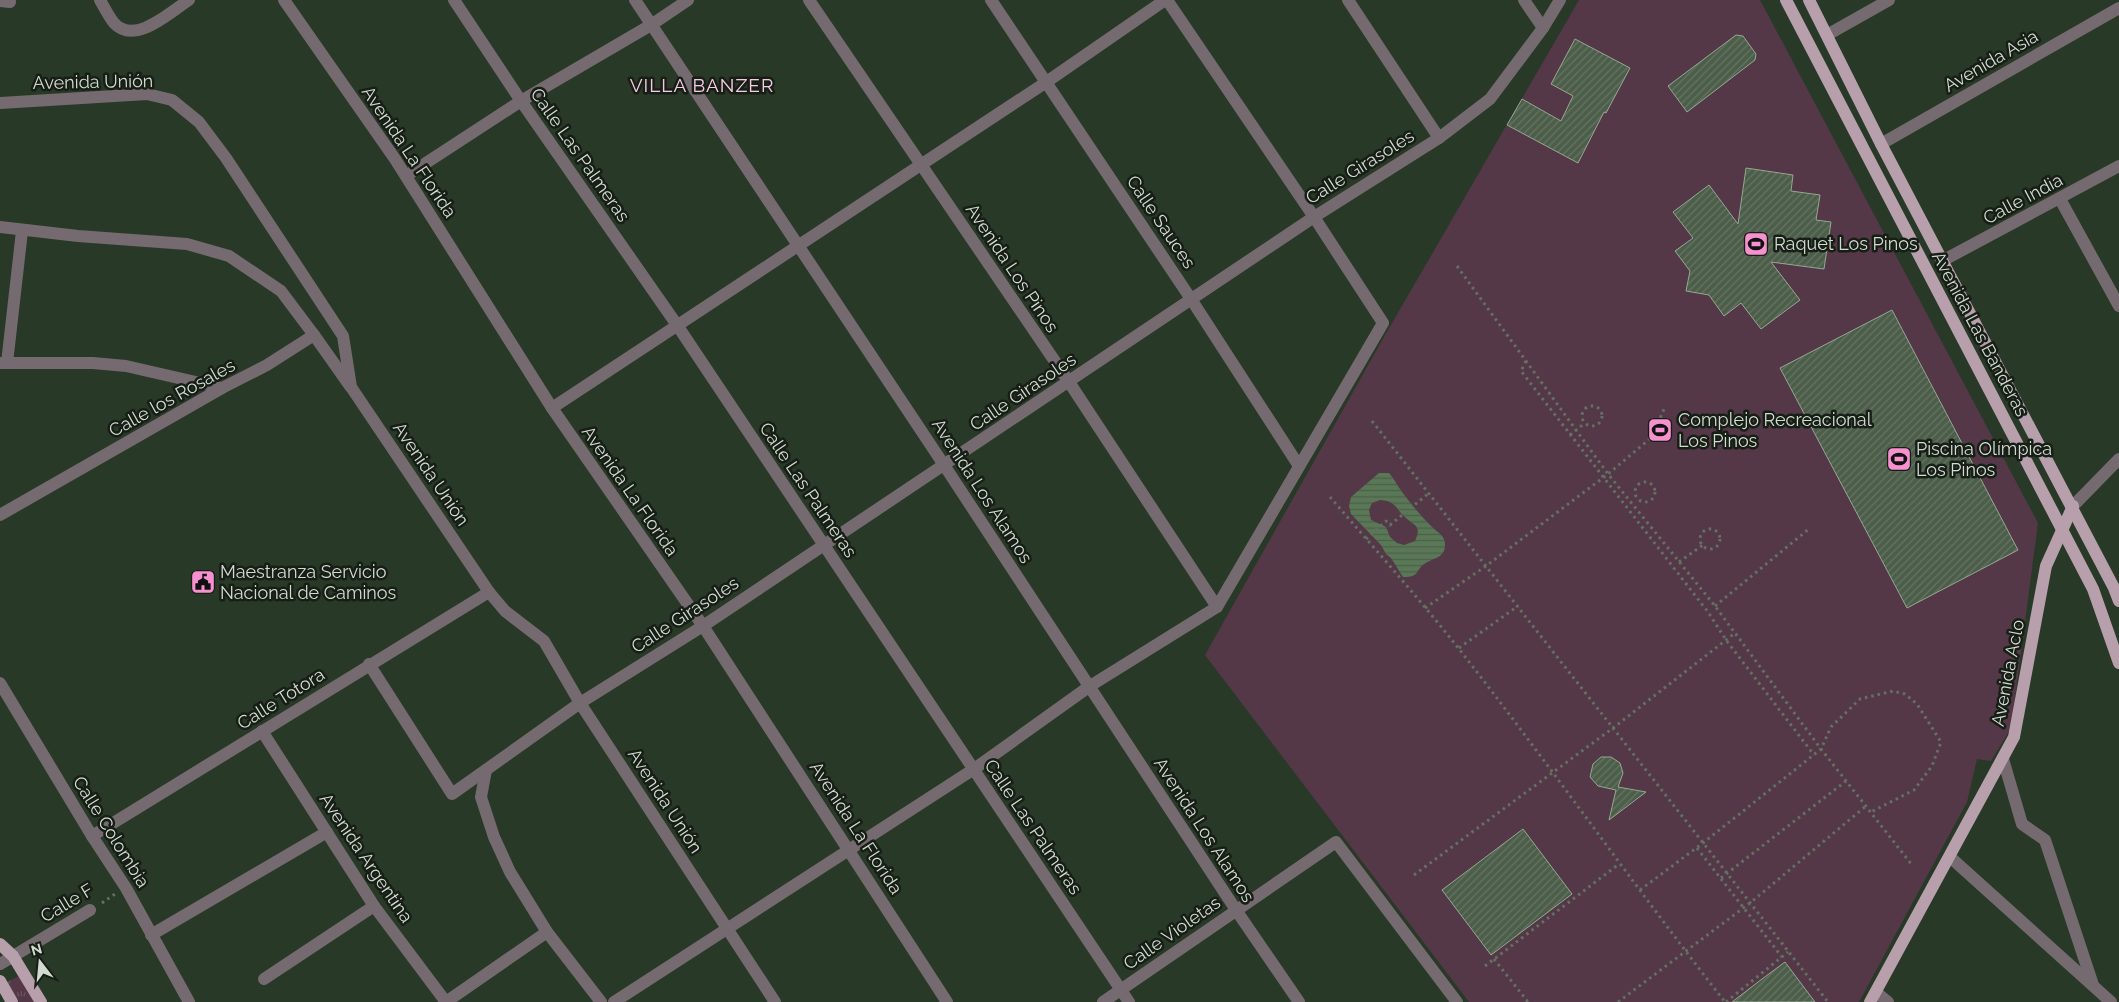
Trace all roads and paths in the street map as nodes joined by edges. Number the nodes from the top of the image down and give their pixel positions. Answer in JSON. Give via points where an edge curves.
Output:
{"nodes":[{"id":1,"x":100,"y":0,"type":"edge"},
{"id":2,"x":189,"y":0,"type":"edge"},
{"id":3,"x":284,"y":0,"type":"edge"},
{"id":4,"x":454,"y":0,"type":"edge"},
{"id":5,"x":635,"y":0,"type":"edge"},
{"id":6,"x":688,"y":0,"type":"edge"},
{"id":7,"x":809,"y":0,"type":"edge"},
{"id":8,"x":991,"y":0,"type":"edge"},
{"id":9,"x":1166,"y":0,"type":"edge"},
{"id":10,"x":1348,"y":0,"type":"edge"},
{"id":11,"x":1524,"y":0,"type":"edge"},
{"id":12,"x":1560,"y":0,"type":"edge"},
{"id":13,"x":1786,"y":0,"type":"edge"},
{"id":14,"x":1809,"y":0,"type":"edge"},
{"id":15,"x":1889,"y":0,"type":"edge"},
{"id":16,"x":2119,"y":8,"type":"edge"},
{"id":17,"x":652,"y":25,"type":"junction"},
{"id":18,"x":1543,"y":28,"type":"junction"},
{"id":19,"x":1827,"y":35,"type":"junction"},
{"id":20,"x":1045,"y":83,"type":"junction"},
{"id":21,"x":522,"y":101,"type":"junction"},
{"id":22,"x":0,"y":103,"type":"edge"},
{"id":23,"x":1439,"y":138,"type":"junction"},
{"id":24,"x":1881,"y":144,"type":"junction"},
{"id":25,"x":920,"y":165,"type":"junction"},
{"id":26,"x":2119,"y":166,"type":"edge"},
{"id":27,"x":406,"y":176,"type":"junction"},
{"id":28,"x":2060,"y":199,"type":"junction"},
{"id":29,"x":1314,"y":216,"type":"junction"},
{"id":30,"x":0,"y":227,"type":"edge"},
{"id":31,"x":22,"y":231,"type":"junction"},
{"id":32,"x":799,"y":245,"type":"junction"},
{"id":33,"x":1942,"y":261,"type":"junction"},
{"id":34,"x":1457,"y":266,"type":"dead end"},
{"id":35,"x":1191,"y":299,"type":"junction"},
{"id":36,"x":2119,"y":306,"type":"edge"},
{"id":37,"x":677,"y":325,"type":"junction"},
{"id":38,"x":314,"y":335,"type":"junction"},
{"id":39,"x":1526,"y":361,"type":"junction"},
{"id":40,"x":4,"y":363,"type":"edge"},
{"id":41,"x":1069,"y":382,"type":"junction"},
{"id":42,"x":347,"y":383,"type":"junction"},
{"id":43,"x":222,"y":388,"type":"junction"},
{"id":44,"x":552,"y":408,"type":"junction"},
{"id":45,"x":1664,"y":409,"type":"dead end"},
{"id":46,"x":1372,"y":421,"type":"dead end"},
{"id":47,"x":1585,"y":423,"type":"junction"},
{"id":48,"x":1576,"y":431,"type":"junction"},
{"id":49,"x":1570,"y":435,"type":"junction"},
{"id":50,"x":2119,"y":458,"type":"edge"},
{"id":51,"x":944,"y":464,"type":"junction"},
{"id":52,"x":1299,"y":466,"type":"junction"},
{"id":53,"x":1608,"y":474,"type":"junction"},
{"id":54,"x":1602,"y":478,"type":"junction"},
{"id":55,"x":1429,"y":493,"type":"junction"},
{"id":56,"x":1330,"y":497,"type":"dead end"},
{"id":57,"x":1637,"y":498,"type":"junction"},
{"id":58,"x":1630,"y":501,"type":"junction"},
{"id":59,"x":2072,"y":506,"type":"junction"},
{"id":60,"x":0,"y":515,"type":"edge"},
{"id":61,"x":1810,"y":528,"type":"dead end"},
{"id":62,"x":2062,"y":528,"type":"junction"},
{"id":63,"x":1366,"y":539,"type":"junction"},
{"id":64,"x":824,"y":545,"type":"junction"},
{"id":65,"x":1702,"y":545,"type":"junction"},
{"id":66,"x":1680,"y":562,"type":"junction"},
{"id":67,"x":1486,"y":566,"type":"junction"},
{"id":68,"x":489,"y":592,"type":"junction"},
{"id":69,"x":2119,"y":601,"type":"edge"},
{"id":70,"x":1518,"y":606,"type":"junction"},
{"id":71,"x":1715,"y":606,"type":"junction"},
{"id":72,"x":1217,"y":607,"type":"junction"},
{"id":73,"x":1425,"y":608,"type":"junction"},
{"id":74,"x":703,"y":626,"type":"junction"},
{"id":75,"x":1736,"y":633,"type":"junction"},
{"id":76,"x":1726,"y":640,"type":"junction"},
{"id":77,"x":1459,"y":648,"type":"junction"},
{"id":78,"x":2119,"y":663,"type":"edge"},
{"id":79,"x":369,"y":664,"type":"junction"},
{"id":80,"x":0,"y":683,"type":"edge"},
{"id":81,"x":1090,"y":686,"type":"junction"},
{"id":82,"x":580,"y":703,"type":"junction"},
{"id":83,"x":1613,"y":728,"type":"junction"},
{"id":84,"x":262,"y":731,"type":"junction"},
{"id":85,"x":1821,"y":749,"type":"junction"},
{"id":86,"x":1814,"y":755,"type":"junction"},
{"id":87,"x":2003,"y":759,"type":"junction"},
{"id":88,"x":974,"y":769,"type":"junction"},
{"id":89,"x":486,"y":770,"type":"junction"},
{"id":90,"x":1554,"y":772,"type":"junction"},
{"id":91,"x":1846,"y":781,"type":"junction"},
{"id":92,"x":1866,"y":806,"type":"junction"},
{"id":93,"x":1871,"y":812,"type":"junction"},
{"id":94,"x":327,"y":832,"type":"junction"},
{"id":95,"x":92,"y":836,"type":"junction"},
{"id":96,"x":1703,"y":843,"type":"junction"},
{"id":97,"x":1697,"y":848,"type":"junction"},
{"id":98,"x":850,"y":850,"type":"junction"},
{"id":99,"x":1950,"y":858,"type":"junction"},
{"id":100,"x":1619,"y":864,"type":"junction"},
{"id":101,"x":1912,"y":865,"type":"dead end"},
{"id":102,"x":1727,"y":873,"type":"junction"},
{"id":103,"x":1414,"y":875,"type":"dead end"},
{"id":104,"x":1721,"y":878,"type":"junction"},
{"id":105,"x":126,"y":888,"type":"junction"},
{"id":106,"x":1640,"y":890,"type":"junction"},
{"id":107,"x":1750,"y":903,"type":"junction"},
{"id":108,"x":374,"y":906,"type":"junction"},
{"id":109,"x":1743,"y":908,"type":"junction"},
{"id":110,"x":90,"y":910,"type":"joint"},
{"id":111,"x":1236,"y":910,"type":"junction"},
{"id":112,"x":727,"y":928,"type":"junction"},
{"id":113,"x":547,"y":932,"type":"junction"},
{"id":114,"x":152,"y":935,"type":"junction"},
{"id":115,"x":0,"y":944,"type":"edge"},
{"id":116,"x":1685,"y":952,"type":"junction"},
{"id":117,"x":1788,"y":952,"type":"junction"},
{"id":118,"x":13,"y":956,"type":"junction"},
{"id":119,"x":1782,"y":957,"type":"junction"},
{"id":120,"x":1494,"y":959,"type":"junction"},
{"id":121,"x":0,"y":964,"type":"edge"},
{"id":122,"x":1485,"y":966,"type":"dead end"},
{"id":123,"x":264,"y":979,"type":"dead end"},
{"id":124,"x":0,"y":981,"type":"edge"},
{"id":125,"x":2093,"y":985,"type":"junction"},
{"id":126,"x":1121,"y":990,"type":"junction"},
{"id":127,"x":1873,"y":997,"type":"edge"},
{"id":128,"x":12,"y":1002,"type":"edge"},
{"id":129,"x":41,"y":1002,"type":"edge"},
{"id":130,"x":189,"y":1002,"type":"edge"},
{"id":131,"x":446,"y":1002,"type":"edge"},
{"id":132,"x":602,"y":1002,"type":"edge"},
{"id":133,"x":614,"y":1002,"type":"edge"},
{"id":134,"x":775,"y":1002,"type":"edge"},
{"id":135,"x":947,"y":1002,"type":"edge"},
{"id":136,"x":1103,"y":1002,"type":"edge"},
{"id":137,"x":1129,"y":1002,"type":"edge"},
{"id":138,"x":1299,"y":1002,"type":"edge"},
{"id":139,"x":1458,"y":1002,"type":"edge"},
{"id":140,"x":1528,"y":1002,"type":"edge"},
{"id":141,"x":1618,"y":1002,"type":"edge"},
{"id":142,"x":1725,"y":1002,"type":"edge"},
{"id":143,"x":1828,"y":1002,"type":"edge"},
{"id":144,"x":1888,"y":1002,"type":"edge"},
{"id":145,"x":2111,"y":1002,"type":"edge"}],
"edges":[{"from":1,"to":2,"type":"street","via":[[115,24],[126,30],[142,31]]},
{"from":3,"to":27,"type":"street","name":"Avenida La Florida"},
{"from":4,"to":21,"type":"street","name":"Calle Las Palmeras"},
{"from":5,"to":17,"type":"street","name":"Avenida Los Alamos"},
{"from":6,"to":17,"type":"street"},
{"from":7,"to":25,"type":"street","name":"Avenida Los Pinos"},
{"from":8,"to":20,"type":"street","name":"Calle Sauces"},
{"from":9,"to":20,"type":"street"},
{"from":9,"to":29,"type":"street"},
{"from":10,"to":23,"type":"street"},
{"from":11,"to":18,"type":"street"},
{"from":12,"to":18,"type":"street","name":"Calle Girasoles"},
{"from":13,"to":62,"type":"main road","name":"Avenida Las Banderas"},
{"from":14,"to":19,"type":"main road","name":"Avenida Las Banderas"},
{"from":15,"to":19,"type":"street"},
{"from":16,"to":24,"type":"street","name":"Avenida Asia"},
{"from":17,"to":21,"type":"street"},
{"from":17,"to":32,"type":"street","name":"Avenida Los Alamos"},
{"from":18,"to":23,"type":"street","name":"Calle Girasoles","via":[[1490,99]]},
{"from":19,"to":24,"type":"main road","name":"Avenida Las Banderas"},
{"from":20,"to":25,"type":"street"},
{"from":20,"to":35,"type":"street","name":"Calle Sauces"},
{"from":21,"to":27,"type":"street"},
{"from":21,"to":37,"type":"street","name":"Calle Las Palmeras"},
{"from":22,"to":42,"type":"street","name":"Avenida Unión","via":[[147,94],[172,100],[192,116],[226,158],[343,336]]},
{"from":23,"to":29,"type":"street","name":"Calle Girasoles"},
{"from":24,"to":33,"type":"main road","name":"Avenida Las Banderas"},
{"from":25,"to":32,"type":"street"},
{"from":25,"to":41,"type":"street","name":"Avenida Los Pinos"},
{"from":26,"to":28,"type":"street","name":"Calle India"},
{"from":27,"to":44,"type":"street","name":"Avenida La Florida"},
{"from":28,"to":33,"type":"street","name":"Calle India"},
{"from":28,"to":36,"type":"street"},
{"from":29,"to":35,"type":"street","name":"Calle Girasoles"},
{"from":29,"to":52,"type":"street","via":[[1383,323]]},
{"from":30,"to":31,"type":"street"},
{"from":31,"to":38,"type":"street","via":[[187,244],[229,256],[280,291]]},
{"from":31,"to":40,"type":"street"},
{"from":32,"to":37,"type":"street"},
{"from":32,"to":51,"type":"street","name":"Avenida Los Alamos"},
{"from":33,"to":59,"type":"main road","name":"Avenida Las Banderas"},
{"from":34,"to":39,"type":"path"},
{"from":35,"to":41,"type":"street","name":"Calle Girasoles"},
{"from":35,"to":52,"type":"street","name":"Calle Sauces"},
{"from":37,"to":44,"type":"street"},
{"from":37,"to":64,"type":"street","name":"Calle Las Palmeras"},
{"from":38,"to":42,"type":"street"},
{"from":38,"to":43,"type":"street","name":"Calle los Rosales","via":[[267,365]]},
{"from":39,"to":48,"type":"path"},
{"from":39,"to":49,"type":"path","via":[[1521,371]]},
{"from":40,"to":43,"type":"street","via":[[126,366]]},
{"from":41,"to":51,"type":"street","name":"Calle Girasoles"},
{"from":41,"to":72,"type":"street","name":"Avenida Los Pinos"},
{"from":42,"to":68,"type":"street","name":"Avenida Unión"},
{"from":43,"to":60,"type":"street","name":"Calle los Rosales"},
{"from":44,"to":74,"type":"street","name":"Avenida La Florida"},
{"from":45,"to":53,"type":"path","via":[[1652,437]]},
{"from":46,"to":55,"type":"path"},
{"from":47,"to":47,"type":"path","via":[[1594,425],[1600,421],[1601,415],[1594,406],[1585,409],[1582,418]]},
{"from":47,"to":48,"type":"path"},
{"from":48,"to":49,"type":"path"},
{"from":48,"to":53,"type":"path"},
{"from":49,"to":54,"type":"path"},
{"from":50,"to":59,"type":"street","name":"Avenida Aclo"},
{"from":51,"to":64,"type":"street","name":"Calle Girasoles"},
{"from":51,"to":81,"type":"street","name":"Avenida Los Alamos"},
{"from":52,"to":72,"type":"street"},
{"from":53,"to":54,"type":"path"},
{"from":53,"to":58,"type":"path"},
{"from":54,"to":67,"type":"path"},
{"from":54,"to":76,"type":"path","via":[[1708,612]]},
{"from":55,"to":63,"type":"path","via":[[1390,525],[1386,521]]},
{"from":55,"to":67,"type":"path"},
{"from":56,"to":63,"type":"path"},
{"from":57,"to":57,"type":"path","via":[[1645,502],[1651,499],[1652,485],[1640,483],[1635,491]]},
{"from":57,"to":58,"type":"path"},
{"from":58,"to":66,"type":"path"},
{"from":59,"to":62,"type":"main road","name":"Avenida Aclo"},
{"from":59,"to":69,"type":"main road","name":"Avenida Las Banderas"},
{"from":61,"to":71,"type":"path"},
{"from":62,"to":78,"type":"main road","name":"Avenida Las Banderas","via":[[2093,589]]},
{"from":62,"to":87,"type":"main road","name":"Avenida Aclo","via":[[2046,566],[2014,737]]},
{"from":63,"to":73,"type":"path"},
{"from":64,"to":74,"type":"street","name":"Calle Girasoles"},
{"from":64,"to":88,"type":"street","name":"Calle Las Palmeras"},
{"from":65,"to":65,"type":"path","via":[[1708,549],[1716,547],[1720,538],[1709,530],[1703,533]]},
{"from":65,"to":66,"type":"path"},
{"from":66,"to":71,"type":"path"},
{"from":67,"to":70,"type":"path"},
{"from":67,"to":73,"type":"path"},
{"from":68,"to":79,"type":"street","name":"Calle Totora"},
{"from":68,"to":82,"type":"street","name":"Avenida Unión","via":[[505,611],[544,641]]},
{"from":70,"to":77,"type":"path"},
{"from":70,"to":83,"type":"path"},
{"from":71,"to":75,"type":"path"},
{"from":72,"to":81,"type":"street"},
{"from":73,"to":77,"type":"path"},
{"from":74,"to":82,"type":"street","name":"Calle Girasoles"},
{"from":74,"to":98,"type":"street","name":"Avenida La Florida"},
{"from":75,"to":76,"type":"path"},
{"from":75,"to":85,"type":"path"},
{"from":76,"to":83,"type":"path"},
{"from":76,"to":86,"type":"path"},
{"from":77,"to":90,"type":"path"},
{"from":79,"to":84,"type":"street","name":"Calle Totora"},
{"from":79,"to":89,"type":"street","name":"Calle Girasoles","via":[[452,794]]},
{"from":80,"to":95,"type":"street","name":"Calle Colombia"},
{"from":81,"to":88,"type":"street"},
{"from":81,"to":111,"type":"street","name":"Avenida Los Alamos"},
{"from":82,"to":89,"type":"street","name":"Calle Girasoles"},
{"from":82,"to":112,"type":"street","name":"Avenida Unión"},
{"from":83,"to":90,"type":"path"},
{"from":83,"to":96,"type":"path"},
{"from":84,"to":94,"type":"street","name":"Avenida Argentina"},
{"from":84,"to":95,"type":"street","name":"Calle Totora"},
{"from":85,"to":86,"type":"path"},
{"from":85,"to":91,"type":"path"},
{"from":85,"to":93,"type":"path","via":[[1831,727],[1860,699],[1893,691],[1905,694],[1917,704],[1940,742],[1932,766],[1914,790]]},
{"from":86,"to":96,"type":"path"},
{"from":87,"to":99,"type":"main road","name":"Avenida Aclo"},
{"from":87,"to":125,"type":"street","via":[[2022,824],[2045,840]]},
{"from":88,"to":98,"type":"street"},
{"from":88,"to":126,"type":"street","name":"Calle Las Palmeras"},
{"from":89,"to":113,"type":"street","via":[[481,797],[494,838],[510,872]]},
{"from":90,"to":100,"type":"path"},
{"from":90,"to":103,"type":"path"},
{"from":91,"to":92,"type":"path"},
{"from":91,"to":102,"type":"path"},
{"from":92,"to":93,"type":"path"},
{"from":92,"to":107,"type":"path"},
{"from":93,"to":101,"type":"path"},
{"from":94,"to":108,"type":"street","name":"Avenida Argentina"},
{"from":94,"to":114,"type":"street"},
{"from":95,"to":105,"type":"street","name":"Calle Colombia"},
{"from":96,"to":97,"type":"path"},
{"from":96,"to":102,"type":"path"},
{"from":97,"to":104,"type":"path"},
{"from":97,"to":106,"type":"path"},
{"from":98,"to":112,"type":"street"},
{"from":98,"to":135,"type":"street","name":"Avenida La Florida"},
{"from":99,"to":125,"type":"street"},
{"from":99,"to":127,"type":"main road","name":"Avenida Aclo"},
{"from":100,"to":106,"type":"path"},
{"from":100,"to":120,"type":"path"},
{"from":102,"to":104,"type":"path"},
{"from":102,"to":107,"type":"path"},
{"from":104,"to":109,"type":"path"},
{"from":105,"to":110,"type":"path","name":"Calle F"},
{"from":105,"to":114,"type":"street","name":"Calle Colombia"},
{"from":106,"to":116,"type":"path"},
{"from":107,"to":109,"type":"path"},
{"from":107,"to":117,"type":"path"},
{"from":108,"to":123,"type":"street"},
{"from":108,"to":131,"type":"street","name":"Avenida Argentina"},
{"from":109,"to":116,"type":"path"},
{"from":109,"to":119,"type":"path"},
{"from":110,"to":118,"type":"street","name":"Calle F"},
{"from":111,"to":126,"type":"street","name":"Calle Violetas"},
{"from":111,"to":138,"type":"street","name":"Avenida Los Alamos"},
{"from":111,"to":139,"type":"street","name":"Calle Violetas","via":[[1336,842]]},
{"from":112,"to":133,"type":"street"},
{"from":112,"to":134,"type":"street","name":"Avenida Unión"},
{"from":113,"to":131,"type":"street"},
{"from":113,"to":132,"type":"street"},
{"from":114,"to":130,"type":"street","name":"Calle Colombia"},
{"from":115,"to":118,"type":"main road"},
{"from":116,"to":141,"type":"path"},
{"from":116,"to":142,"type":"path"},
{"from":117,"to":119,"type":"path"},
{"from":117,"to":143,"type":"path"},
{"from":118,"to":121,"type":"street","name":"Calle F"},
{"from":118,"to":129,"type":"main road"},
{"from":119,"to":142,"type":"path"},
{"from":120,"to":122,"type":"path"},
{"from":120,"to":140,"type":"path"},
{"from":124,"to":128,"type":"main road"},
{"from":125,"to":145,"type":"street"},
{"from":126,"to":136,"type":"street","name":"Calle Violetas"},
{"from":126,"to":137,"type":"street","name":"Calle Las Palmeras"},
{"from":127,"to":144,"type":"street"}]}
